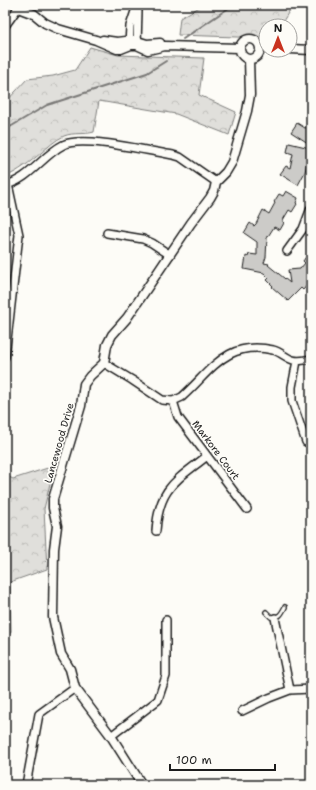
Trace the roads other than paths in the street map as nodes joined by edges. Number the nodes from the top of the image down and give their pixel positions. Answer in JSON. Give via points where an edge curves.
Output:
{"nodes":[{"id":1,"x":137,"y":5,"type":"edge"},
{"id":2,"x":17,"y":6,"type":"edge"},
{"id":3,"x":5,"y":26,"type":"edge"},
{"id":4,"x":258,"y":42,"type":"edge"},
{"id":5,"x":133,"y":43,"type":"junction"},
{"id":6,"x":239,"y":48,"type":"junction"},
{"id":7,"x":298,"y":49,"type":"edge"},
{"id":8,"x":311,"y":50,"type":"edge"},
{"id":9,"x":258,"y":56,"type":"edge"},
{"id":10,"x":249,"y":59,"type":"junction"},
{"id":11,"x":216,"y":182,"type":"junction"},
{"id":12,"x":7,"y":184,"type":"edge"},
{"id":13,"x":311,"y":208,"type":"edge"},
{"id":14,"x":303,"y":229,"type":"junction"},
{"id":15,"x":108,"y":233,"type":"dead end"},
{"id":16,"x":311,"y":233,"type":"edge"},
{"id":17,"x":287,"y":251,"type":"dead end"},
{"id":18,"x":170,"y":255,"type":"junction"},
{"id":19,"x":5,"y":356,"type":"edge"},
{"id":20,"x":311,"y":359,"type":"edge"},
{"id":21,"x":296,"y":361,"type":"junction"},
{"id":22,"x":104,"y":363,"type":"junction"},
{"id":23,"x":173,"y":401,"type":"junction"},
{"id":24,"x":306,"y":442,"type":"dead end"},
{"id":25,"x":207,"y":456,"type":"junction"},
{"id":26,"x":247,"y":509,"type":"dead end"},
{"id":27,"x":156,"y":531,"type":"dead end"},
{"id":28,"x":285,"y":607,"type":"dead end"},
{"id":29,"x":266,"y":612,"type":"dead end"},
{"id":30,"x":275,"y":618,"type":"junction"},
{"id":31,"x":166,"y":620,"type":"dead end"},
{"id":32,"x":75,"y":688,"type":"junction"},
{"id":33,"x":311,"y":689,"type":"edge"},
{"id":34,"x":290,"y":690,"type":"junction"},
{"id":35,"x":242,"y":711,"type":"dead end"},
{"id":36,"x":111,"y":736,"type":"junction"},
{"id":37,"x":26,"y":785,"type":"edge"},
{"id":38,"x":142,"y":785,"type":"edge"}],
"edges":[{"from":1,"to":5,"type":"street","via":[[130,26]]},
{"from":2,"to":3,"type":"street"},
{"from":2,"to":5,"type":"street","via":[[58,29],[121,49]]},
{"from":4,"to":6,"type":"street","via":[[250,38],[243,41]]},
{"from":5,"to":6,"type":"street","via":[[148,50],[165,46]]},
{"from":6,"to":10,"type":"street","via":[[242,56]]},
{"from":7,"to":8,"type":"street"},
{"from":9,"to":10,"type":"street"},
{"from":10,"to":11,"type":"street","via":[[250,95],[247,110],[232,162]]},
{"from":11,"to":12,"type":"street","via":[[180,157],[80,141],[63,144],[30,172]]},
{"from":11,"to":18,"type":"street","via":[[210,198]]},
{"from":12,"to":19,"type":"street","via":[[19,235]]},
{"from":13,"to":14,"type":"street"},
{"from":14,"to":16,"type":"street"},
{"from":14,"to":17,"type":"street"},
{"from":15,"to":18,"type":"street","via":[[143,239]]},
{"from":18,"to":22,"type":"street","via":[[127,318],[112,335]]},
{"from":20,"to":21,"type":"street"},
{"from":21,"to":23,"type":"street","via":[[274,351],[238,351],[220,360],[182,397]]},
{"from":21,"to":24,"type":"street","via":[[292,401]]},
{"from":22,"to":23,"type":"street","via":[[159,398]]},
{"from":22,"to":32,"type":"street","name":"Lancewood Drive","via":[[90,376],[83,388],[52,503],[57,526],[53,617],[61,654],[70,669]]},
{"from":23,"to":25,"type":"street","name":"Markore Court","via":[[178,417]]},
{"from":25,"to":26,"type":"street","name":"Markore Court"},
{"from":25,"to":27,"type":"street","via":[[180,476],[167,490],[158,512]]},
{"from":28,"to":30,"type":"lane"},
{"from":29,"to":30,"type":"lane"},
{"from":30,"to":34,"type":"street"},
{"from":31,"to":36,"type":"street","via":[[166,676],[158,700]]},
{"from":32,"to":36,"type":"street","name":"Lancewood Drive"},
{"from":32,"to":37,"type":"street","via":[[38,714]]},
{"from":33,"to":34,"type":"street"},
{"from":34,"to":35,"type":"street"},
{"from":36,"to":38,"type":"street","name":"Lancewood Drive"}]}
